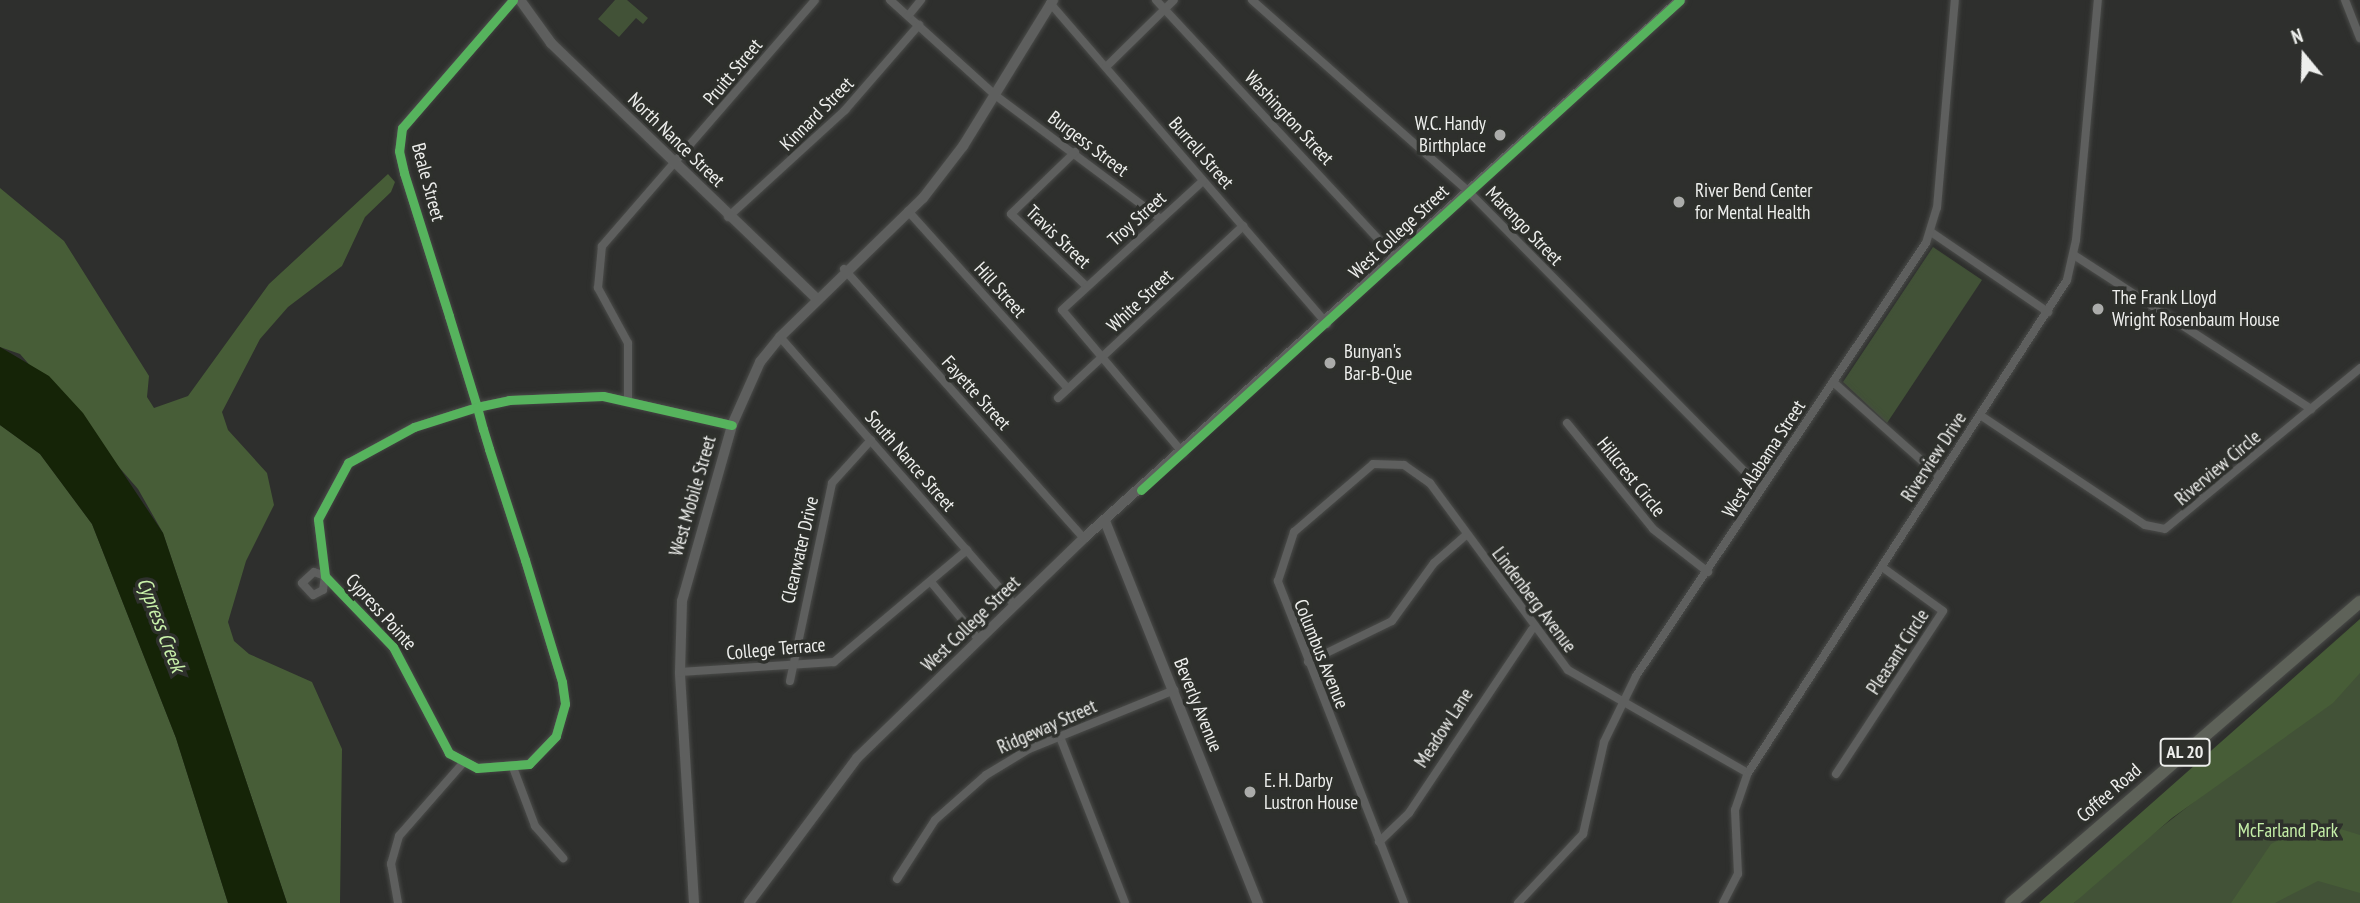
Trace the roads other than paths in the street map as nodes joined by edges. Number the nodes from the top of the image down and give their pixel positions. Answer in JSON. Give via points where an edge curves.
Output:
{"nodes":[{"id":1,"x":513,"y":0,"type":"edge"},
{"id":2,"x":520,"y":0,"type":"edge"},
{"id":3,"x":815,"y":0,"type":"edge"},
{"id":4,"x":890,"y":0,"type":"edge"},
{"id":5,"x":921,"y":0,"type":"edge"},
{"id":6,"x":1156,"y":0,"type":"edge"},
{"id":7,"x":1174,"y":0,"type":"edge"},
{"id":8,"x":1252,"y":0,"type":"edge"},
{"id":9,"x":1680,"y":0,"type":"edge"},
{"id":10,"x":1955,"y":0,"type":"edge"},
{"id":11,"x":2098,"y":0,"type":"edge"},
{"id":12,"x":2345,"y":0,"type":"edge"},
{"id":13,"x":1051,"y":2,"type":"edge"},
{"id":14,"x":1164,"y":9,"type":"junction"},
{"id":15,"x":908,"y":16,"type":"junction"},
{"id":16,"x":919,"y":26,"type":"junction"},
{"id":17,"x":2360,"y":38,"type":"edge"},
{"id":18,"x":1106,"y":67,"type":"junction"},
{"id":19,"x":995,"y":96,"type":"junction"},
{"id":20,"x":1075,"y":152,"type":"junction"},
{"id":21,"x":675,"y":164,"type":"junction"},
{"id":22,"x":1203,"y":181,"type":"junction"},
{"id":23,"x":1468,"y":191,"type":"junction"},
{"id":24,"x":908,"y":211,"type":"junction"},
{"id":25,"x":729,"y":216,"type":"junction"},
{"id":26,"x":1161,"y":219,"type":"junction"},
{"id":27,"x":1243,"y":226,"type":"junction"},
{"id":28,"x":1931,"y":232,"type":"junction"},
{"id":29,"x":2074,"y":255,"type":"junction"},
{"id":30,"x":1397,"y":259,"type":"junction"},
{"id":31,"x":844,"y":269,"type":"junction"},
{"id":32,"x":1086,"y":286,"type":"junction"},
{"id":33,"x":816,"y":298,"type":"junction"},
{"id":34,"x":2048,"y":312,"type":"junction"},
{"id":35,"x":1327,"y":324,"type":"junction"},
{"id":36,"x":780,"y":337,"type":"junction"},
{"id":37,"x":1101,"y":358,"type":"junction"},
{"id":38,"x":2360,"y":368,"type":"edge"},
{"id":39,"x":1833,"y":382,"type":"junction"},
{"id":40,"x":1068,"y":389,"type":"junction"},
{"id":41,"x":1058,"y":398,"type":"dead end"},
{"id":42,"x":628,"y":400,"type":"junction"},
{"id":43,"x":477,"y":407,"type":"junction"},
{"id":44,"x":2311,"y":410,"type":"junction"},
{"id":45,"x":1980,"y":415,"type":"junction"},
{"id":46,"x":1567,"y":423,"type":"dead end"},
{"id":47,"x":732,"y":425,"type":"junction"},
{"id":48,"x":871,"y":440,"type":"junction"},
{"id":49,"x":1183,"y":453,"type":"junction"},
{"id":50,"x":1394,"y":463,"type":"joint"},
{"id":51,"x":1940,"y":477,"type":"junction"},
{"id":52,"x":1761,"y":488,"type":"junction"},
{"id":53,"x":1105,"y":522,"type":"junction"},
{"id":54,"x":1466,"y":535,"type":"junction"},
{"id":55,"x":1084,"y":538,"type":"junction"},
{"id":56,"x":967,"y":550,"type":"junction"},
{"id":57,"x":1882,"y":567,"type":"junction"},
{"id":58,"x":1708,"y":572,"type":"junction"},
{"id":59,"x":931,"y":582,"type":"junction"},
{"id":60,"x":2360,"y":601,"type":"edge"},
{"id":61,"x":1016,"y":605,"type":"junction"},
{"id":62,"x":1532,"y":629,"type":"junction"},
{"id":63,"x":979,"y":640,"type":"junction"},
{"id":64,"x":1308,"y":662,"type":"junction"},
{"id":65,"x":790,"y":667,"type":"junction"},
{"id":66,"x":680,"y":672,"type":"junction"},
{"id":67,"x":790,"y":681,"type":"dead end"},
{"id":68,"x":1174,"y":690,"type":"junction"},
{"id":69,"x":1622,"y":705,"type":"junction"},
{"id":70,"x":1060,"y":737,"type":"junction"},
{"id":71,"x":463,"y":763,"type":"junction"},
{"id":72,"x":514,"y":770,"type":"junction"},
{"id":73,"x":1748,"y":773,"type":"junction"},
{"id":74,"x":1836,"y":774,"type":"dead end"},
{"id":75,"x":1379,"y":842,"type":"junction"},
{"id":76,"x":563,"y":858,"type":"dead end"},
{"id":77,"x":897,"y":879,"type":"dead end"},
{"id":78,"x":398,"y":903,"type":"edge"},
{"id":79,"x":694,"y":903,"type":"edge"},
{"id":80,"x":749,"y":903,"type":"edge"},
{"id":81,"x":1125,"y":903,"type":"edge"},
{"id":82,"x":1258,"y":903,"type":"edge"},
{"id":83,"x":1404,"y":903,"type":"edge"},
{"id":84,"x":1518,"y":903,"type":"edge"},
{"id":85,"x":1723,"y":903,"type":"edge"},
{"id":86,"x":2011,"y":903,"type":"edge"}],
"edges":[{"from":1,"to":43,"type":"street","name":"Beale Street","via":[[412,115],[398,139]]},
{"from":2,"to":21,"type":"street","name":"North Nance Street","via":[[551,43]]},
{"from":3,"to":21,"type":"street","name":"Pruitt Street"},
{"from":4,"to":15,"type":"street","name":"Burgess Street"},
{"from":5,"to":15,"type":"street"},
{"from":6,"to":14,"type":"street","name":"Washington Street"},
{"from":7,"to":14,"type":"street"},
{"from":8,"to":23,"type":"street","name":"Marengo Street"},
{"from":9,"to":23,"type":"street","name":"West College Street"},
{"from":10,"to":28,"type":"street","name":"West Alabama Street"},
{"from":11,"to":29,"type":"street","name":"Riverview Drive"},
{"from":12,"to":17,"type":"street"},
{"from":13,"to":18,"type":"street","name":"Burrell Street"},
{"from":13,"to":19,"type":"street","name":"West Mobile Street"},
{"from":14,"to":18,"type":"street"},
{"from":14,"to":30,"type":"street","name":"Washington Street"},
{"from":15,"to":16,"type":"street","name":"Burgess Street"},
{"from":16,"to":19,"type":"street","name":"Burgess Street"},
{"from":16,"to":25,"type":"street","name":"Kinnard Street","via":[[845,110]]},
{"from":18,"to":22,"type":"street","name":"Burrell Street"},
{"from":19,"to":20,"type":"street","name":"Burgess Street"},
{"from":19,"to":24,"type":"street","name":"West Mobile Street","via":[[963,146]]},
{"from":20,"to":26,"type":"street","name":"Burgess Street"},
{"from":20,"to":32,"type":"street","name":"Travis Street","via":[[1011,214]]},
{"from":21,"to":25,"type":"street","name":"North Nance Street"},
{"from":21,"to":42,"type":"street","name":"Pruitt Street","via":[[602,246],[595,266],[598,288],[628,343]]},
{"from":22,"to":26,"type":"street","name":"Troy Street"},
{"from":22,"to":27,"type":"street","name":"Burrell Street"},
{"from":23,"to":30,"type":"street","name":"West College Street"},
{"from":23,"to":52,"type":"street","name":"Marengo Street"},
{"from":24,"to":31,"type":"street","name":"West Mobile Street"},
{"from":24,"to":40,"type":"street","name":"Hill Street"},
{"from":25,"to":33,"type":"street","name":"North Nance Street"},
{"from":26,"to":32,"type":"street","name":"Troy Street"},
{"from":27,"to":35,"type":"street","name":"Burrell Street"},
{"from":27,"to":37,"type":"street","name":"White Street"},
{"from":28,"to":34,"type":"street"},
{"from":28,"to":39,"type":"street","name":"West Alabama Street"},
{"from":29,"to":34,"type":"street","name":"Riverview Drive"},
{"from":29,"to":44,"type":"street"},
{"from":30,"to":35,"type":"street","name":"West College Street"},
{"from":31,"to":33,"type":"street","name":"West Mobile Street"},
{"from":31,"to":55,"type":"street","name":"Fayette Street"},
{"from":32,"to":37,"type":"street","name":"Troy Street","via":[[1062,310]]},
{"from":33,"to":36,"type":"street","name":"West Mobile Street"},
{"from":34,"to":45,"type":"street","name":"Riverview Drive"},
{"from":35,"to":49,"type":"street","name":"West College Street"},
{"from":36,"to":47,"type":"street","name":"West Mobile Street","via":[[760,362]]},
{"from":36,"to":48,"type":"street","name":"South Nance Street"},
{"from":37,"to":40,"type":"street","name":"White Street"},
{"from":37,"to":49,"type":"street"},
{"from":38,"to":44,"type":"street","name":"Riverview Circle"},
{"from":39,"to":51,"type":"street"},
{"from":39,"to":52,"type":"street","name":"West Alabama Street"},
{"from":40,"to":41,"type":"street","name":"White Street"},
{"from":42,"to":43,"type":"street","name":"Cypress Pointe","via":[[572,394]]},
{"from":42,"to":47,"type":"street","name":"Cypress Pointe"},
{"from":43,"to":71,"type":"street","name":"Cypress Pointe","via":[[414,427],[348,463],[318,519],[325,576],[393,647],[439,742]]},
{"from":43,"to":72,"type":"street","via":[[565,693],[550,746]]},
{"from":44,"to":45,"type":"street","name":"Riverview Circle","via":[[2176,524],[2154,529]]},
{"from":45,"to":51,"type":"street","name":"Riverview Drive"},
{"from":46,"to":58,"type":"street","name":"Hillcrest Circle","via":[[1653,529]]},
{"from":47,"to":66,"type":"street","name":"West Mobile Street","via":[[682,601]]},
{"from":48,"to":56,"type":"street","name":"South Nance Street"},
{"from":48,"to":65,"type":"street","name":"Clearwater Drive","via":[[832,483]]},
{"from":49,"to":53,"type":"street","name":"West College Street"},
{"from":50,"to":54,"type":"street","name":"Lindenberg Avenue","via":[[1430,483]]},
{"from":50,"to":64,"type":"street","name":"Columbus Avenue","via":[[1355,474],[1301,524],[1283,550],[1279,592]]},
{"from":51,"to":57,"type":"street","name":"Riverview Drive"},
{"from":52,"to":58,"type":"street","name":"West Alabama Street"},
{"from":53,"to":55,"type":"street","name":"West College Street"},
{"from":53,"to":68,"type":"street","name":"Beverly Avenue"},
{"from":54,"to":62,"type":"street","name":"Lindenberg Avenue"},
{"from":54,"to":64,"type":"street","via":[[1434,563],[1392,621]]},
{"from":55,"to":61,"type":"street","name":"West College Street"},
{"from":56,"to":59,"type":"street","name":"College Terrace"},
{"from":56,"to":61,"type":"street","name":"South Nance Street"},
{"from":57,"to":73,"type":"street","name":"Riverview Drive"},
{"from":57,"to":74,"type":"street","name":"Pleasant Circle","via":[[1943,611]]},
{"from":58,"to":69,"type":"street","name":"West Alabama Street"},
{"from":59,"to":63,"type":"street"},
{"from":59,"to":65,"type":"street","name":"College Terrace","via":[[853,652],[834,662]]},
{"from":60,"to":86,"type":"main road","name":"Coffee Road","number":"AL 20"},
{"from":61,"to":63,"type":"street","name":"West College Street"},
{"from":62,"to":69,"type":"street","name":"Lindenberg Avenue","via":[[1559,663]]},
{"from":62,"to":75,"type":"street","name":"Meadow Lane","via":[[1409,813]]},
{"from":63,"to":80,"type":"street","name":"West College Street","via":[[856,758]]},
{"from":64,"to":75,"type":"street","name":"Columbus Avenue"},
{"from":65,"to":66,"type":"street","name":"College Terrace"},
{"from":65,"to":67,"type":"street","name":"Clearwater Drive"},
{"from":66,"to":79,"type":"street","name":"West Mobile Street"},
{"from":68,"to":70,"type":"street","name":"Ridgeway Street"},
{"from":68,"to":82,"type":"street","name":"Beverly Avenue"},
{"from":69,"to":73,"type":"street","name":"Lindenberg Avenue"},
{"from":69,"to":84,"type":"street","name":"West Alabama Street","via":[[1604,742],[1583,834]]},
{"from":70,"to":77,"type":"street","name":"Ridgeway Street","via":[[974,783],[922,837]]},
{"from":70,"to":81,"type":"street"},
{"from":71,"to":72,"type":"street"},
{"from":71,"to":78,"type":"street","via":[[398,836],[391,864]]},
{"from":72,"to":76,"type":"street","via":[[535,826]]},
{"from":73,"to":85,"type":"street","name":"Riverview Drive","via":[[1735,810],[1738,874]]},
{"from":75,"to":83,"type":"street","name":"Columbus Avenue"}]}
